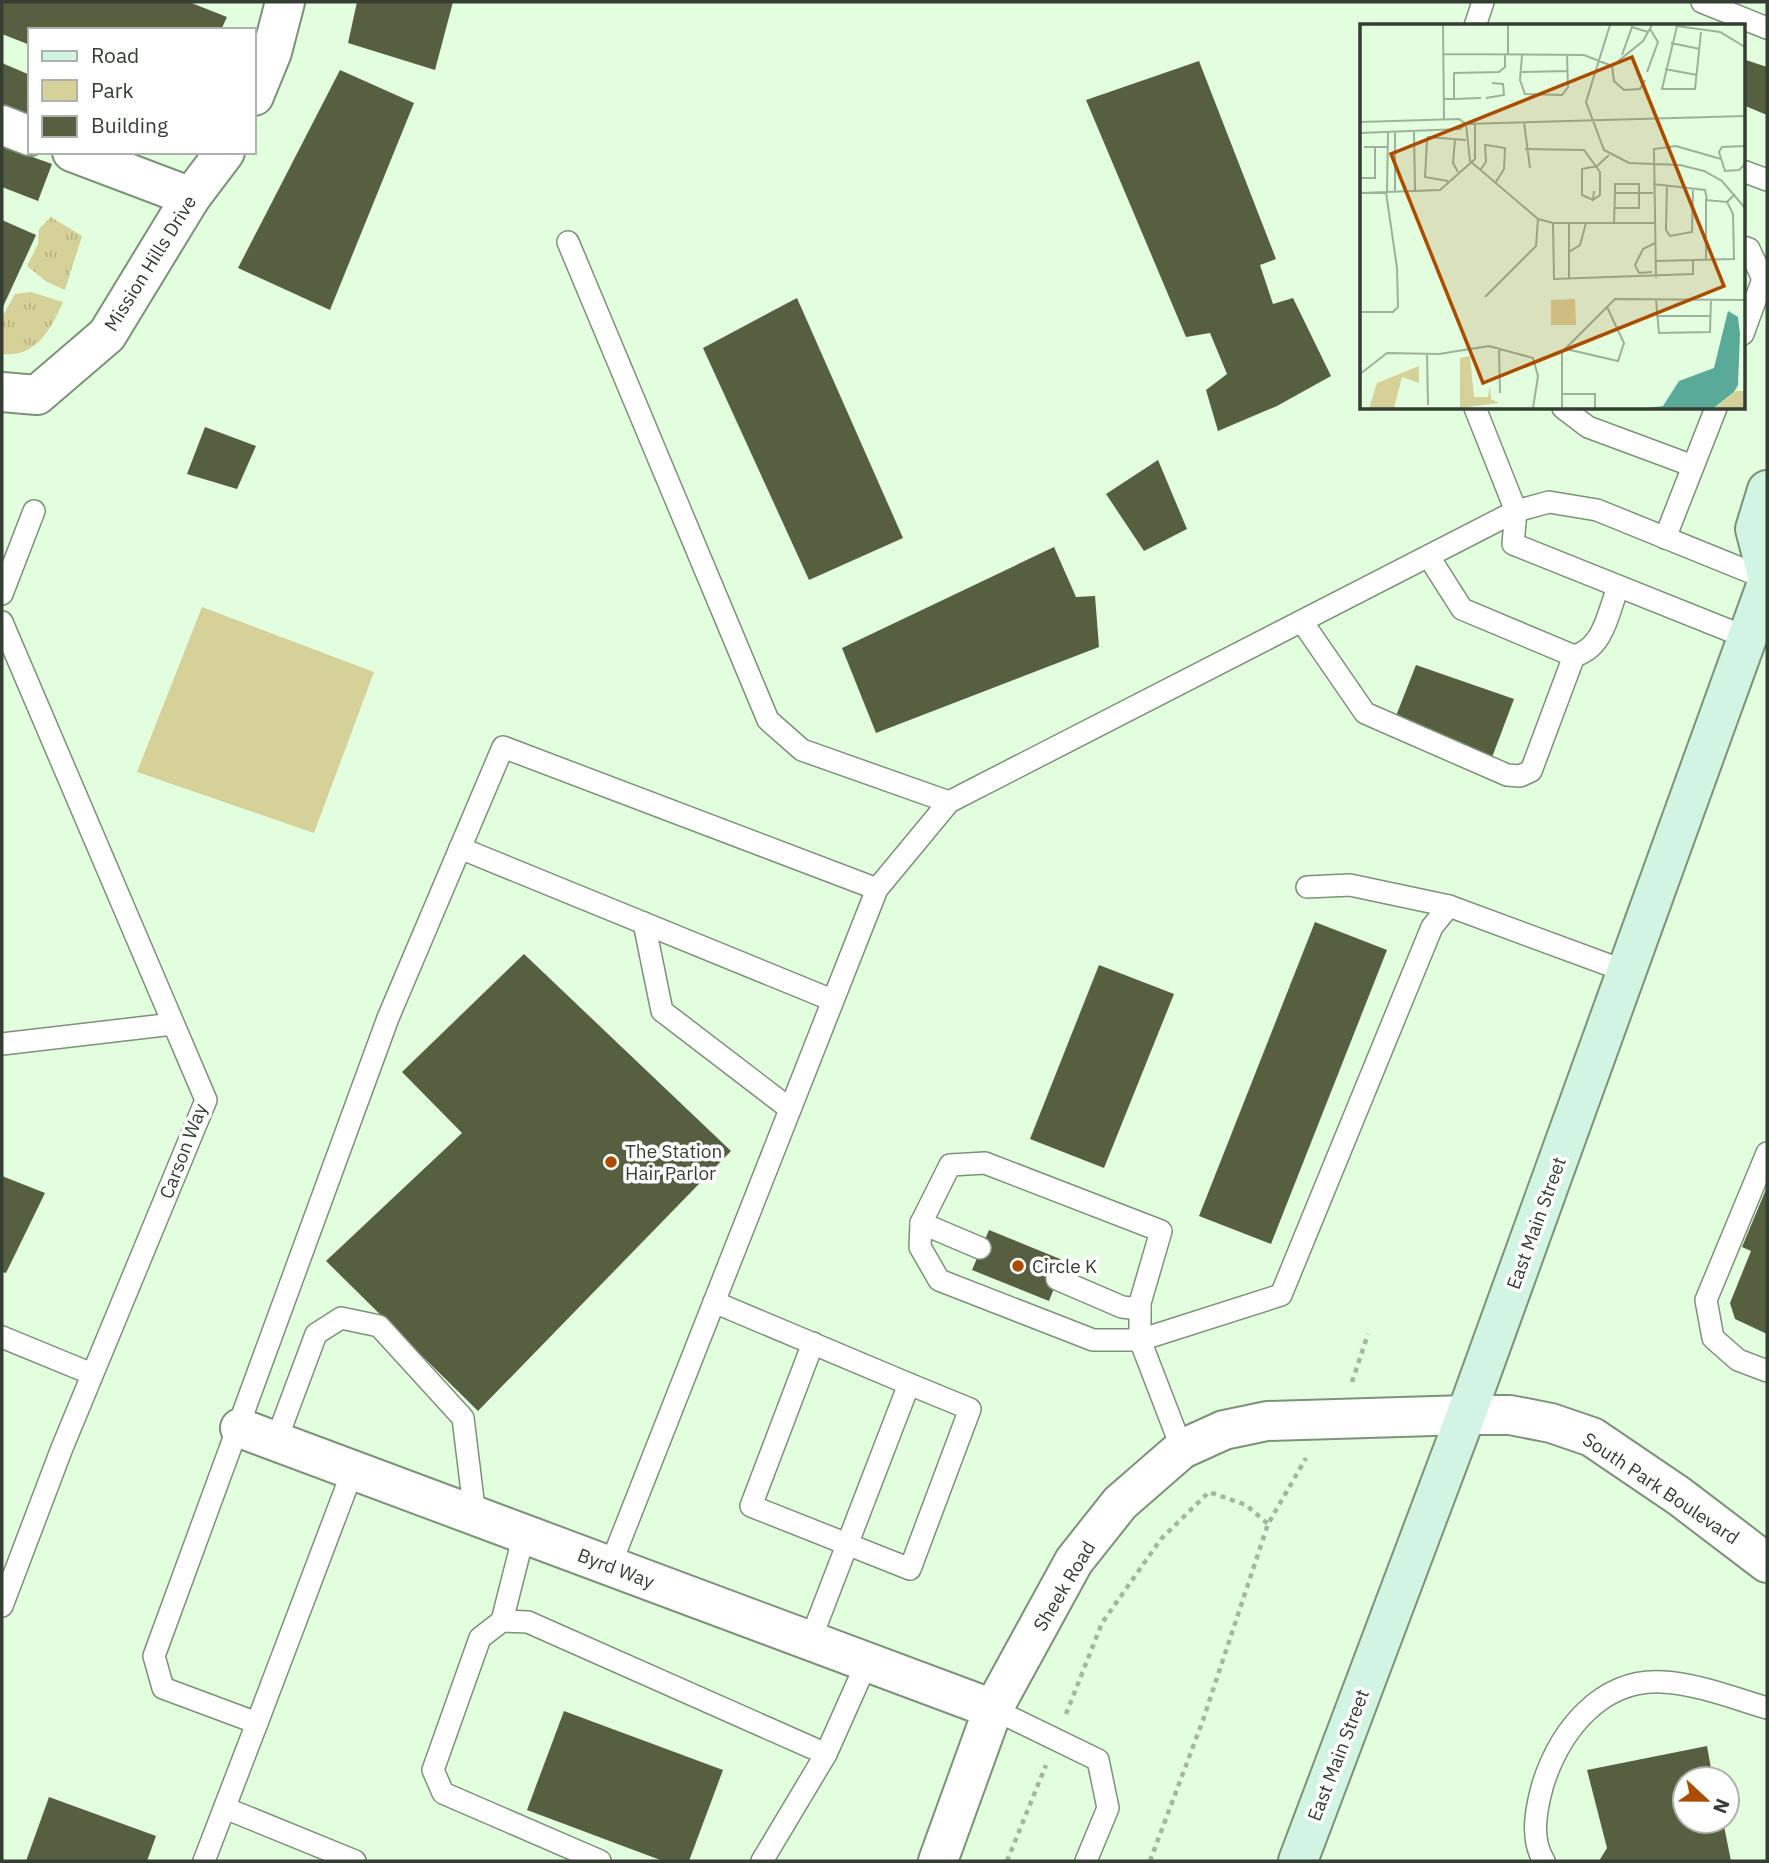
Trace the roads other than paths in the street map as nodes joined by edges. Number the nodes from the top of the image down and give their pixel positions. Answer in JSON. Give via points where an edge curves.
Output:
{"nodes":[{"id":1,"x":285,"y":2,"type":"edge"},
{"id":2,"x":1483,"y":2,"type":"edge"},
{"id":3,"x":1702,"y":2,"type":"edge"},
{"id":4,"x":1476,"y":24,"type":"edge"},
{"id":5,"x":1767,"y":28,"type":"edge"},
{"id":6,"x":256,"y":91,"type":"edge"},
{"id":7,"x":2,"y":125,"type":"edge"},
{"id":8,"x":28,"y":135,"type":"edge"},
{"id":9,"x":77,"y":154,"type":"edge"},
{"id":10,"x":223,"y":154,"type":"edge"},
{"id":11,"x":1744,"y":171,"type":"edge"},
{"id":12,"x":1767,"y":180,"type":"edge"},
{"id":13,"x":191,"y":197,"type":"junction"},
{"id":14,"x":568,"y":242,"type":"dead end"},
{"id":15,"x":1744,"y":247,"type":"edge"},
{"id":16,"x":1765,"y":280,"type":"edge"},
{"id":17,"x":1744,"y":332,"type":"edge"},
{"id":18,"x":20,"y":393,"type":"edge"},
{"id":19,"x":1476,"y":410,"type":"edge"},
{"id":20,"x":1566,"y":410,"type":"edge"},
{"id":21,"x":1715,"y":410,"type":"edge"},
{"id":22,"x":1693,"y":466,"type":"junction"},
{"id":23,"x":1767,"y":490,"type":"edge"},
{"id":24,"x":34,"y":511,"type":"dead end"},
{"id":25,"x":1516,"y":511,"type":"junction"},
{"id":26,"x":1665,"y":538,"type":"junction"},
{"id":27,"x":1429,"y":557,"type":"junction"},
{"id":28,"x":1767,"y":579,"type":"edge"},
{"id":29,"x":1618,"y":587,"type":"junction"},
{"id":30,"x":2,"y":594,"type":"edge"},
{"id":31,"x":2,"y":622,"type":"edge"},
{"id":32,"x":1303,"y":623,"type":"junction"},
{"id":33,"x":1748,"y":638,"type":"junction"},
{"id":34,"x":5,"y":647,"type":"edge"},
{"id":35,"x":1574,"y":656,"type":"junction"},
{"id":36,"x":949,"y":802,"type":"junction"},
{"id":37,"x":460,"y":848,"type":"junction"},
{"id":38,"x":1307,"y":887,"type":"dead end"},
{"id":39,"x":877,"y":890,"type":"junction"},
{"id":40,"x":1449,"y":906,"type":"junction"},
{"id":41,"x":644,"y":923,"type":"junction"},
{"id":42,"x":1625,"y":971,"type":"junction"},
{"id":43,"x":832,"y":1000,"type":"junction"},
{"id":44,"x":173,"y":1024,"type":"junction"},
{"id":45,"x":2,"y":1044,"type":"edge"},
{"id":46,"x":790,"y":1109,"type":"junction"},
{"id":47,"x":1767,"y":1153,"type":"edge"},
{"id":48,"x":921,"y":1223,"type":"junction"},
{"id":49,"x":980,"y":1248,"type":"dead end"},
{"id":50,"x":1057,"y":1279,"type":"dead end"},
{"id":51,"x":714,"y":1302,"type":"junction"},
{"id":52,"x":1140,"y":1309,"type":"junction"},
{"id":53,"x":2,"y":1337,"type":"edge"},
{"id":54,"x":1140,"y":1340,"type":"junction"},
{"id":55,"x":813,"y":1343,"type":"junction"},
{"id":56,"x":1767,"y":1371,"type":"edge"},
{"id":57,"x":92,"y":1374,"type":"junction"},
{"id":58,"x":909,"y":1384,"type":"junction"},
{"id":59,"x":1466,"y":1415,"type":"junction"},
{"id":60,"x":240,"y":1428,"type":"junction"},
{"id":61,"x":276,"y":1441,"type":"junction"},
{"id":62,"x":1182,"y":1449,"type":"junction"},
{"id":63,"x":353,"y":1470,"type":"junction"},
{"id":64,"x":475,"y":1516,"type":"junction"},
{"id":65,"x":524,"y":1534,"type":"junction"},
{"id":66,"x":847,"y":1544,"type":"junction"},
{"id":67,"x":1767,"y":1563,"type":"edge"},
{"id":68,"x":610,"y":1566,"type":"junction"},
{"id":69,"x":2,"y":1606,"type":"edge"},
{"id":70,"x":502,"y":1621,"type":"junction"},
{"id":71,"x":810,"y":1641,"type":"junction"},
{"id":72,"x":866,"y":1662,"type":"junction"},
{"id":73,"x":1767,"y":1708,"type":"edge"},
{"id":74,"x":993,"y":1709,"type":"junction"},
{"id":75,"x":1767,"y":1714,"type":"edge"},
{"id":76,"x":257,"y":1723,"type":"junction"},
{"id":77,"x":826,"y":1754,"type":"junction"},
{"id":78,"x":225,"y":1808,"type":"junction"},
{"id":79,"x":204,"y":1861,"type":"edge"},
{"id":80,"x":355,"y":1861,"type":"edge"},
{"id":81,"x":600,"y":1861,"type":"edge"},
{"id":82,"x":762,"y":1861,"type":"edge"},
{"id":83,"x":938,"y":1861,"type":"edge"},
{"id":84,"x":1086,"y":1861,"type":"edge"},
{"id":85,"x":1298,"y":1861,"type":"edge"},
{"id":86,"x":1544,"y":1861,"type":"edge"}],
"edges":[{"from":1,"to":6,"type":"street"},
{"from":2,"to":4,"type":"lane"},
{"from":3,"to":5,"type":"lane"},
{"from":7,"to":8,"type":"street"},
{"from":9,"to":13,"type":"street"},
{"from":10,"to":13,"type":"street","name":"Mission Hills Drive"},
{"from":11,"to":12,"type":"lane"},
{"from":13,"to":18,"type":"street","name":"Mission Hills Drive","via":[[107,335]]},
{"from":14,"to":36,"type":"lane","via":[[768,720],[802,750]]},
{"from":15,"to":16,"type":"lane"},
{"from":16,"to":17,"type":"lane"},
{"from":19,"to":25,"type":"lane"},
{"from":20,"to":22,"type":"lane","via":[[1588,428]]},
{"from":21,"to":22,"type":"lane"},
{"from":22,"to":26,"type":"lane"},
{"from":23,"to":28,"type":"main road","via":[[1755,529]]},
{"from":24,"to":30,"type":"lane"},
{"from":25,"to":26,"type":"lane","via":[[1549,502],[1597,510]]},
{"from":25,"to":27,"type":"lane"},
{"from":25,"to":29,"type":"lane","via":[[1513,544]]},
{"from":26,"to":28,"type":"lane"},
{"from":27,"to":32,"type":"lane"},
{"from":27,"to":35,"type":"lane","via":[[1462,609]]},
{"from":28,"to":33,"type":"main road","name":"East Main Street"},
{"from":29,"to":33,"type":"lane"},
{"from":29,"to":35,"type":"lane","via":[[1596,645]]},
{"from":31,"to":34,"type":"lane","name":"Carson Way"},
{"from":32,"to":35,"type":"lane","via":[[1366,713],[1507,775],[1531,771]]},
{"from":32,"to":36,"type":"lane"},
{"from":33,"to":42,"type":"main road","name":"East Main Street"},
{"from":34,"to":44,"type":"lane","name":"Carson Way"},
{"from":36,"to":39,"type":"lane"},
{"from":37,"to":39,"type":"lane","via":[[503,747]]},
{"from":37,"to":41,"type":"lane"},
{"from":37,"to":60,"type":"lane","via":[[388,1018]]},
{"from":38,"to":40,"type":"lane","via":[[1350,885]]},
{"from":39,"to":43,"type":"lane"},
{"from":40,"to":42,"type":"lane"},
{"from":40,"to":54,"type":"lane","via":[[1432,927],[1281,1294]]},
{"from":41,"to":43,"type":"lane"},
{"from":41,"to":46,"type":"lane","via":[[662,1011]]},
{"from":42,"to":59,"type":"main road","name":"East Main Street"},
{"from":43,"to":46,"type":"lane"},
{"from":44,"to":45,"type":"lane"},
{"from":44,"to":57,"type":"lane","name":"Carson Way","via":[[206,1100]]},
{"from":46,"to":51,"type":"lane"},
{"from":47,"to":56,"type":"lane","via":[[1706,1300],[1713,1338],[1738,1360]]},
{"from":48,"to":49,"type":"lane"},
{"from":48,"to":52,"type":"lane","via":[[950,1165],[985,1163],[1161,1231]]},
{"from":48,"to":54,"type":"lane","via":[[920,1247],[939,1280],[1093,1340]]},
{"from":50,"to":52,"type":"lane","via":[[1122,1307]]},
{"from":51,"to":55,"type":"lane"},
{"from":51,"to":68,"type":"lane"},
{"from":52,"to":54,"type":"lane"},
{"from":53,"to":57,"type":"lane"},
{"from":54,"to":62,"type":"lane"},
{"from":55,"to":58,"type":"lane"},
{"from":55,"to":66,"type":"lane","via":[[751,1506]]},
{"from":57,"to":69,"type":"lane","name":"Carson Way"},
{"from":58,"to":66,"type":"lane"},
{"from":58,"to":66,"type":"lane","via":[[970,1409],[910,1569]]},
{"from":59,"to":62,"type":"street","name":"Sheek Road","via":[[1267,1422],[1224,1430]]},
{"from":59,"to":67,"type":"street","name":"South Park Boulevard","via":[[1510,1415],[1592,1437]]},
{"from":59,"to":85,"type":"main road","name":"East Main Street"},
{"from":60,"to":61,"type":"street","name":"Byrd Way"},
{"from":60,"to":76,"type":"lane","via":[[154,1656],[163,1688]]},
{"from":61,"to":63,"type":"street","name":"Byrd Way"},
{"from":61,"to":64,"type":"lane","via":[[316,1334],[341,1318],[379,1326],[463,1418]]},
{"from":62,"to":74,"type":"street","name":"Sheek Road","via":[[1120,1503],[1074,1561]]},
{"from":63,"to":64,"type":"street","name":"Byrd Way"},
{"from":63,"to":76,"type":"lane"},
{"from":64,"to":65,"type":"street","name":"Byrd Way"},
{"from":65,"to":68,"type":"street","name":"Byrd Way"},
{"from":65,"to":70,"type":"lane"},
{"from":66,"to":71,"type":"lane"},
{"from":68,"to":71,"type":"street","name":"Byrd Way"},
{"from":70,"to":77,"type":"lane","via":[[528,1622]]},
{"from":70,"to":81,"type":"lane","via":[[480,1638],[433,1770],[443,1793]]},
{"from":71,"to":72,"type":"street","name":"Byrd Way"},
{"from":72,"to":74,"type":"street","name":"Byrd Way"},
{"from":72,"to":77,"type":"lane"},
{"from":73,"to":75,"type":"lane"},
{"from":73,"to":86,"type":"lane","via":[[1661,1681],[1625,1687],[1600,1700],[1573,1723],[1551,1759],[1535,1833],[1536,1849]]},
{"from":74,"to":83,"type":"street","name":"Sheek Road"},
{"from":74,"to":84,"type":"lane","via":[[1098,1760],[1108,1808]]},
{"from":76,"to":78,"type":"lane"},
{"from":77,"to":82,"type":"lane"},
{"from":78,"to":79,"type":"lane"},
{"from":78,"to":80,"type":"lane"}]}
